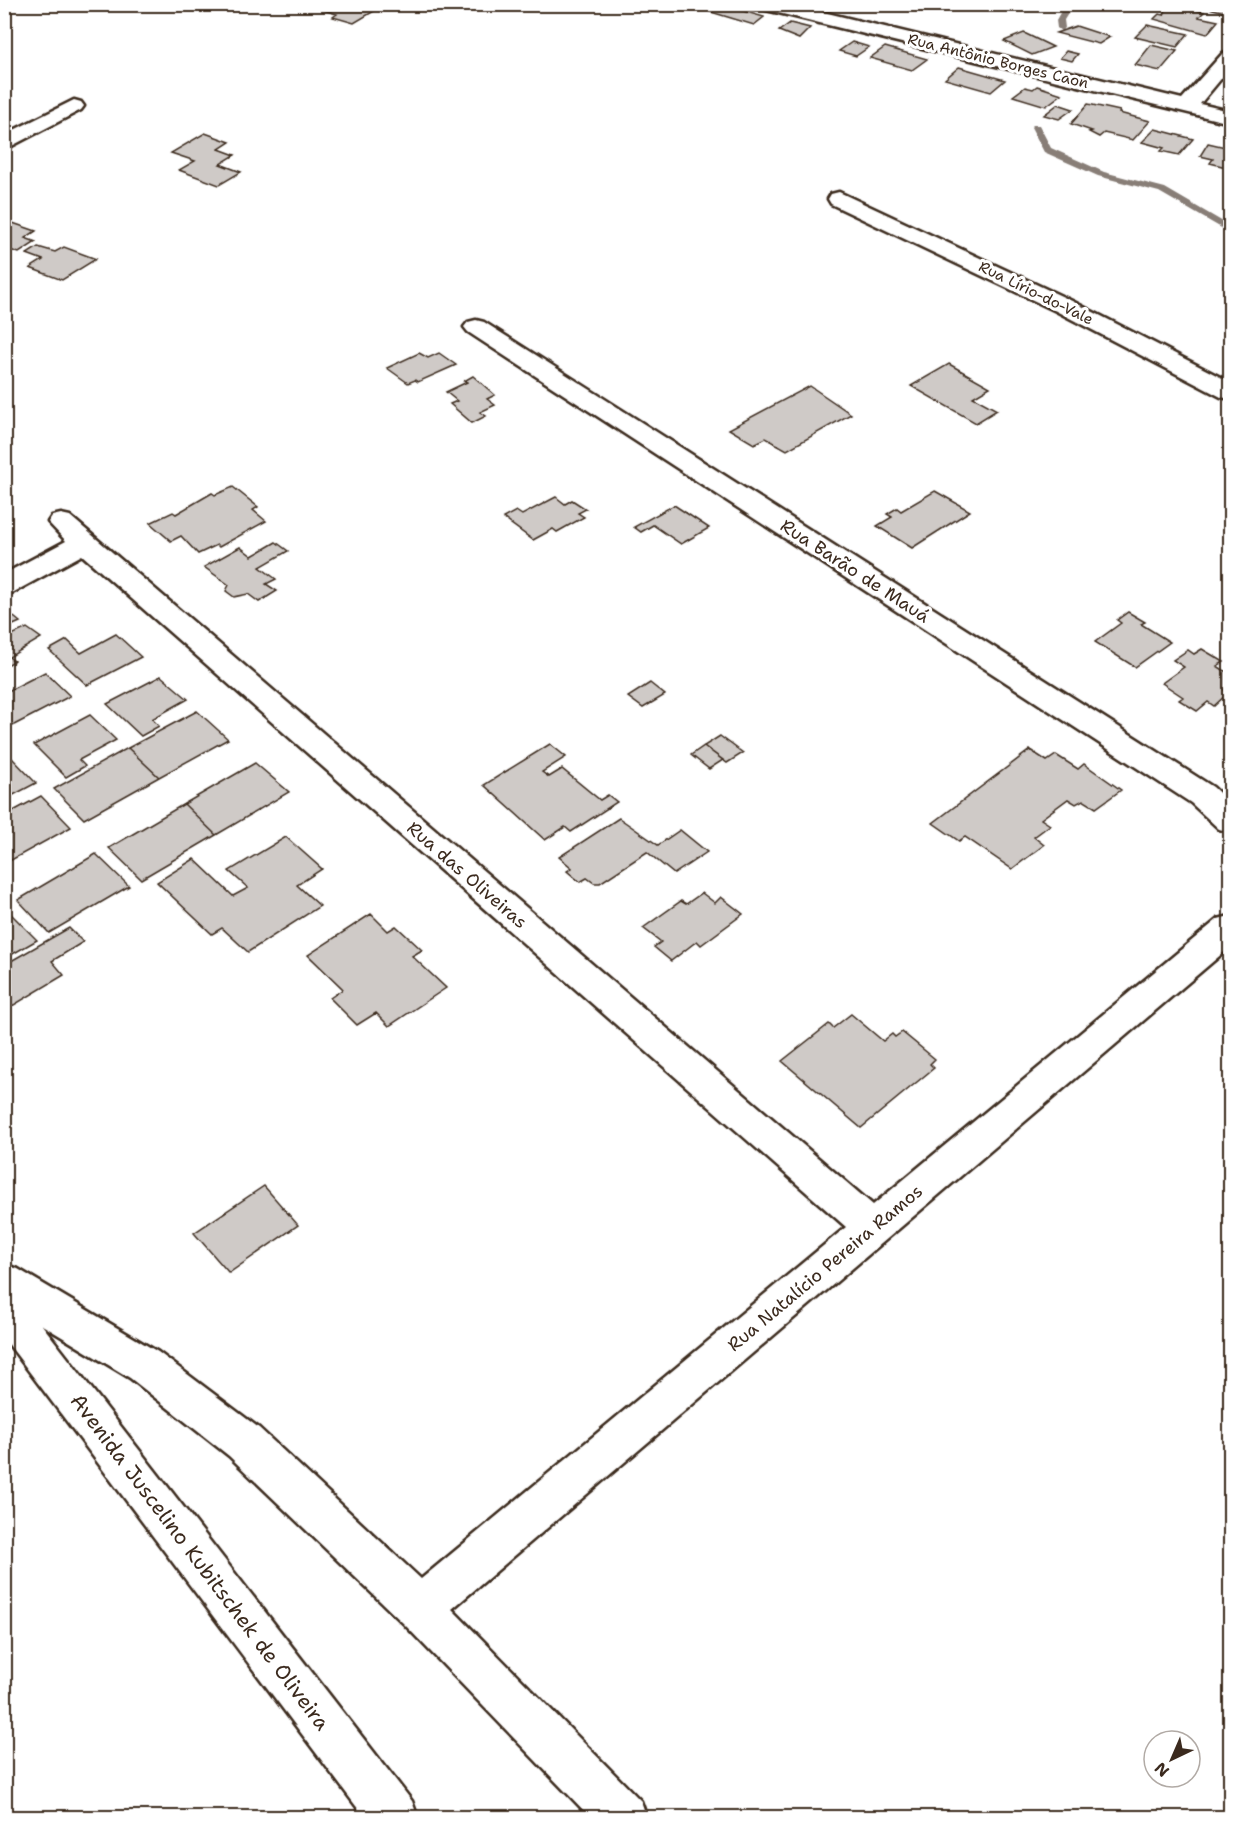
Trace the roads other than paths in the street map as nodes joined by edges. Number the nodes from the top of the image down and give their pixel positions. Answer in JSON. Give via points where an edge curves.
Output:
{"nodes":[{"id":1,"x":765,"y":4,"type":"edge"},
{"id":2,"x":1230,"y":57,"type":"edge"},
{"id":3,"x":74,"y":106,"type":"dead end"},
{"id":4,"x":1186,"y":106,"type":"junction"},
{"id":5,"x":1230,"y":117,"type":"edge"},
{"id":6,"x":4,"y":144,"type":"edge"},
{"id":7,"x":839,"y":199,"type":"dead end"},
{"id":8,"x":476,"y":327,"type":"dead end"},
{"id":9,"x":1230,"y":392,"type":"edge"},
{"id":10,"x":4,"y":586,"type":"edge"},
{"id":11,"x":1230,"y":821,"type":"edge"},
{"id":12,"x":1230,"y":928,"type":"edge"},
{"id":13,"x":873,"y":1228,"type":"junction"},
{"id":14,"x":4,"y":1281,"type":"edge"},
{"id":15,"x":4,"y":1306,"type":"edge"},
{"id":16,"x":420,"y":1608,"type":"junction"},
{"id":17,"x":395,"y":1818,"type":"edge"},
{"id":18,"x":624,"y":1818,"type":"edge"}],
"edges":[{"from":1,"to":4,"type":"street","name":"Rua Antônio Borges Caon"},
{"from":2,"to":4,"type":"street"},
{"from":3,"to":6,"type":"street"},
{"from":4,"to":5,"type":"street","name":"Rua Antônio Borges Caon"},
{"from":7,"to":9,"type":"street","name":"Rua Lírio-do-Vale","via":[[1064,306]]},
{"from":8,"to":11,"type":"street","name":"Rua Barão de Mauá","via":[[1202,795]]},
{"from":10,"to":13,"type":"street","name":"Rua das Oliveiras","via":[[72,532]]},
{"from":12,"to":13,"type":"street","name":"Rua Natalício Pereira Ramos"},
{"from":13,"to":16,"type":"street","name":"Rua Natalício Pereira Ramos"},
{"from":14,"to":16,"type":"street","via":[[144,1365],[244,1442]]},
{"from":15,"to":17,"type":"street","name":"Avenida Juscelino Kubitschek de Oliveira"},
{"from":16,"to":18,"type":"street"}]}
